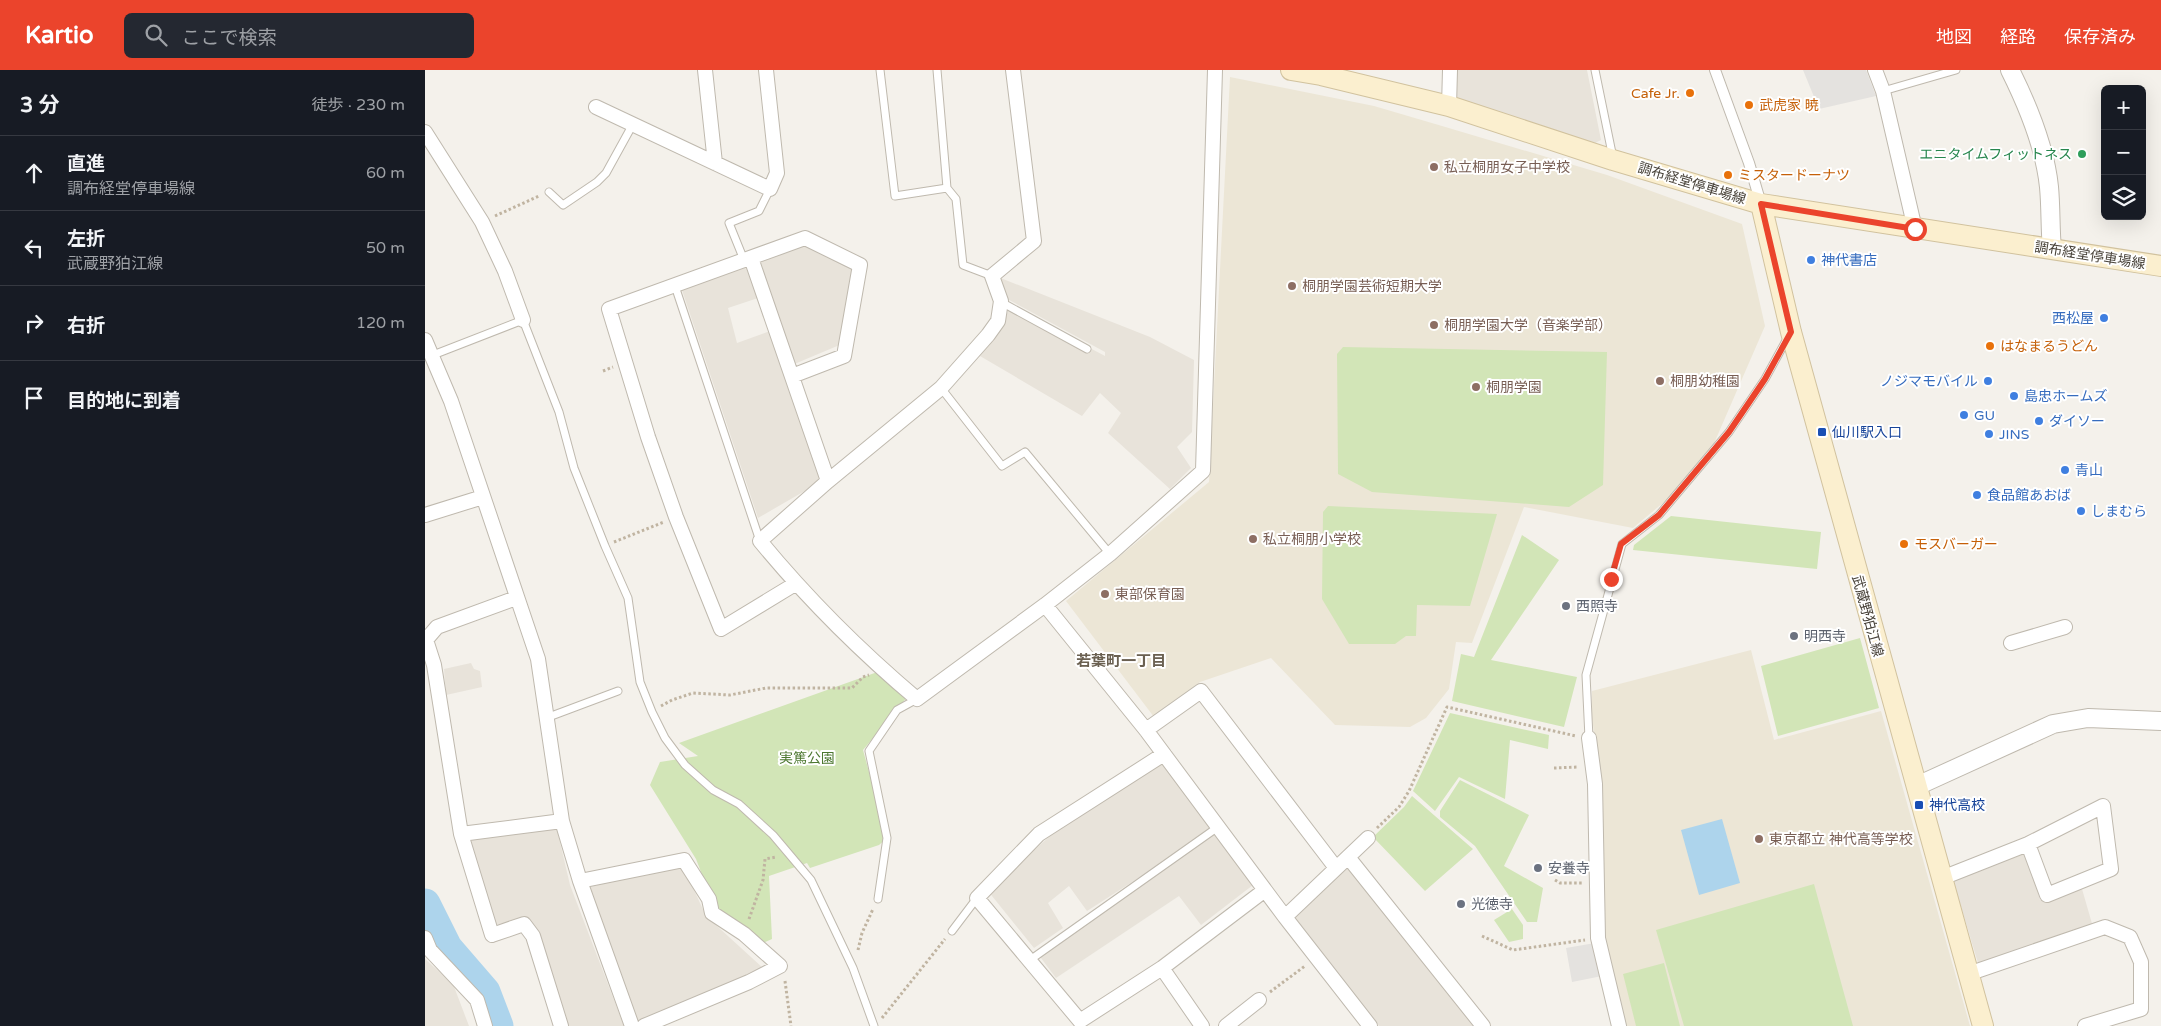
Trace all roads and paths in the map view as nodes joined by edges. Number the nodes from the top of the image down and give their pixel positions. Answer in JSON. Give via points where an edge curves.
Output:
{"nodes":[{"id":1,"x":705,"y":70,"type":"edge"},
{"id":2,"x":766,"y":70,"type":"edge"},
{"id":3,"x":880,"y":70,"type":"edge"},
{"id":4,"x":937,"y":70,"type":"edge"},
{"id":5,"x":1013,"y":70,"type":"edge"},
{"id":6,"x":1215,"y":70,"type":"edge"},
{"id":7,"x":1291,"y":70,"type":"edge"},
{"id":8,"x":1450,"y":70,"type":"edge"},
{"id":9,"x":1595,"y":70,"type":"edge"},
{"id":10,"x":1715,"y":70,"type":"edge"},
{"id":11,"x":1875,"y":70,"type":"edge"},
{"id":12,"x":1956,"y":70,"type":"edge"},
{"id":13,"x":2010,"y":70,"type":"edge"},
{"id":14,"x":1321,"y":73,"type":"edge"},
{"id":15,"x":1883,"y":91,"type":"junction"},
{"id":16,"x":1449,"y":106,"type":"junction"},
{"id":17,"x":596,"y":107,"type":"dead end"},
{"id":18,"x":633,"y":124,"type":"junction"},
{"id":19,"x":425,"y":132,"type":"edge"},
{"id":20,"x":1613,"y":160,"type":"junction"},
{"id":21,"x":715,"y":163,"type":"junction"},
{"id":22,"x":947,"y":188,"type":"junction"},
{"id":23,"x":770,"y":189,"type":"junction"},
{"id":24,"x":549,"y":192,"type":"joint"},
{"id":25,"x":1761,"y":204,"type":"junction"},
{"id":26,"x":482,"y":222,"type":"junction"},
{"id":27,"x":1915,"y":229,"type":"junction"},
{"id":28,"x":2052,"y":249,"type":"junction"},
{"id":29,"x":747,"y":259,"type":"junction"},
{"id":30,"x":2161,"y":266,"type":"edge"},
{"id":31,"x":992,"y":276,"type":"junction"},
{"id":32,"x":675,"y":286,"type":"junction"},
{"id":33,"x":1001,"y":301,"type":"junction"},
{"id":34,"x":523,"y":320,"type":"junction"},
{"id":35,"x":1791,"y":332,"type":"junction"},
{"id":36,"x":425,"y":340,"type":"edge"},
{"id":37,"x":1087,"y":349,"type":"dead end"},
{"id":38,"x":433,"y":355,"type":"junction"},
{"id":39,"x":792,"y":376,"type":"junction"},
{"id":40,"x":941,"y":388,"type":"junction"},
{"id":41,"x":828,"y":481,"type":"junction"},
{"id":42,"x":483,"y":497,"type":"junction"},
{"id":43,"x":425,"y":515,"type":"edge"},
{"id":44,"x":676,"y":517,"type":"junction"},
{"id":45,"x":760,"y":541,"type":"junction"},
{"id":46,"x":605,"y":546,"type":"junction"},
{"id":47,"x":1110,"y":554,"type":"junction"},
{"id":48,"x":795,"y":584,"type":"junction"},
{"id":49,"x":517,"y":598,"type":"junction"},
{"id":50,"x":1045,"y":605,"type":"junction"},
{"id":51,"x":2065,"y":627,"type":"dead end"},
{"id":52,"x":426,"y":641,"type":"edge"},
{"id":53,"x":2011,"y":643,"type":"dead end"},
{"id":54,"x":883,"y":670,"type":"junction"},
{"id":55,"x":618,"y":691,"type":"dead end"},
{"id":56,"x":917,"y":699,"type":"junction"},
{"id":57,"x":652,"y":712,"type":"junction"},
{"id":58,"x":546,"y":718,"type":"junction"},
{"id":59,"x":2161,"y":722,"type":"edge"},
{"id":60,"x":1146,"y":730,"type":"junction"},
{"id":61,"x":1589,"y":738,"type":"junction"},
{"id":62,"x":1164,"y":754,"type":"junction"},
{"id":63,"x":1593,"y":767,"type":"junction"},
{"id":64,"x":1554,"y":768,"type":"dead end"},
{"id":65,"x":1917,"y":786,"type":"junction"},
{"id":66,"x":562,"y":820,"type":"junction"},
{"id":67,"x":1218,"y":827,"type":"junction"},
{"id":68,"x":461,"y":834,"type":"junction"},
{"id":69,"x":1368,"y":838,"type":"joint"},
{"id":70,"x":2028,"y":844,"type":"junction"},
{"id":71,"x":790,"y":854,"type":"junction"},
{"id":72,"x":1348,"y":857,"type":"junction"},
{"id":73,"x":1336,"y":868,"type":"junction"},
{"id":74,"x":1942,"y":878,"type":"junction"},
{"id":75,"x":1555,"y":880,"type":"dead end"},
{"id":76,"x":580,"y":881,"type":"junction"},
{"id":77,"x":1597,"y":883,"type":"junction"},
{"id":78,"x":1265,"y":890,"type":"junction"},
{"id":79,"x":977,"y":898,"type":"junction"},
{"id":80,"x":878,"y":899,"type":"joint"},
{"id":81,"x":1285,"y":917,"type":"junction"},
{"id":82,"x":952,"y":930,"type":"joint"},
{"id":83,"x":744,"y":934,"type":"junction"},
{"id":84,"x":1482,"y":936,"type":"dead end"},
{"id":85,"x":1598,"y":938,"type":"junction"},
{"id":86,"x":427,"y":947,"type":"edge"},
{"id":87,"x":1317,"y":957,"type":"junction"},
{"id":88,"x":1030,"y":960,"type":"junction"},
{"id":89,"x":780,"y":966,"type":"junction"},
{"id":90,"x":853,"y":968,"type":"junction"},
{"id":91,"x":1162,"y":968,"type":"junction"},
{"id":92,"x":1968,"y":974,"type":"junction"},
{"id":93,"x":1259,"y":1000,"type":"joint"},
{"id":94,"x":882,"y":1019,"type":"dead end"},
{"id":95,"x":652,"y":1025,"type":"edge"},
{"id":96,"x":1616,"y":1025,"type":"edge"},
{"id":97,"x":484,"y":1026,"type":"edge"},
{"id":98,"x":561,"y":1026,"type":"edge"},
{"id":99,"x":632,"y":1026,"type":"edge"},
{"id":100,"x":791,"y":1026,"type":"edge"},
{"id":101,"x":874,"y":1026,"type":"edge"},
{"id":102,"x":1203,"y":1026,"type":"edge"},
{"id":103,"x":1227,"y":1026,"type":"edge"},
{"id":104,"x":1370,"y":1026,"type":"edge"},
{"id":105,"x":1483,"y":1026,"type":"edge"},
{"id":106,"x":1983,"y":1026,"type":"edge"},
{"id":107,"x":2085,"y":1026,"type":"edge"}],
"edges":[{"from":1,"to":21,"type":"street"},
{"from":2,"to":23,"type":"street","via":[[777,174]]},
{"from":3,"to":22,"type":"lane","via":[[895,196]]},
{"from":4,"to":22,"type":"lane"},
{"from":5,"to":31,"type":"street","via":[[1034,241]]},
{"from":6,"to":47,"type":"street","via":[[1203,471]]},
{"from":7,"to":14,"type":"main road","name":"調布経堂停車場線"},
{"from":8,"to":16,"type":"street"},
{"from":9,"to":20,"type":"lane"},
{"from":10,"to":25,"type":"street"},
{"from":11,"to":15,"type":"street"},
{"from":12,"to":15,"type":"lane"},
{"from":13,"to":28,"type":"street","via":[[2038,137],[2049,186]]},
{"from":14,"to":16,"type":"main road","name":"調布経堂停車場線"},
{"from":15,"to":27,"type":"street"},
{"from":16,"to":20,"type":"main road","name":"調布経堂停車場線"},
{"from":17,"to":18,"type":"street"},
{"from":18,"to":21,"type":"street"},
{"from":18,"to":24,"type":"lane","via":[[606,173],[597,182],[563,205]]},
{"from":19,"to":26,"type":"street"},
{"from":20,"to":25,"type":"main road","name":"調布経堂停車場線"},
{"from":21,"to":23,"type":"street"},
{"from":22,"to":31,"type":"lane","via":[[955,199],[963,265]]},
{"from":23,"to":29,"type":"lane","via":[[759,211],[729,223]]},
{"from":24,"to":26,"type":"path"},
{"from":25,"to":27,"type":"main road","name":"調布経堂停車場線"},
{"from":25,"to":35,"type":"main road","name":"武蔵野狛江線"},
{"from":26,"to":34,"type":"street"},
{"from":27,"to":28,"type":"main road","name":"調布経堂停車場線"},
{"from":28,"to":30,"type":"main road","name":"調布経堂停車場線"},
{"from":29,"to":32,"type":"street"},
{"from":29,"to":39,"type":"street"},
{"from":29,"to":39,"type":"street","via":[[805,238],[860,265],[844,356]]},
{"from":31,"to":33,"type":"street"},
{"from":32,"to":44,"type":"street","via":[[609,308]]},
{"from":32,"to":45,"type":"lane"},
{"from":33,"to":37,"type":"lane"},
{"from":33,"to":40,"type":"street","via":[[998,321]]},
{"from":34,"to":38,"type":"lane"},
{"from":34,"to":46,"type":"lane","via":[[559,412],[574,468]]},
{"from":35,"to":61,"type":"lane","via":[[1765,379],[1729,432],[1659,515],[1621,544],[1585,675]]},
{"from":35,"to":65,"type":"main road","name":"武蔵野狛江線"},
{"from":36,"to":38,"type":"street"},
{"from":38,"to":42,"type":"street"},
{"from":39,"to":41,"type":"street"},
{"from":40,"to":41,"type":"street"},
{"from":40,"to":47,"type":"lane","via":[[1002,466],[1025,452]]},
{"from":41,"to":45,"type":"street"},
{"from":42,"to":43,"type":"street"},
{"from":42,"to":49,"type":"street"},
{"from":44,"to":46,"type":"path"},
{"from":44,"to":48,"type":"street","via":[[721,629]]},
{"from":45,"to":48,"type":"street"},
{"from":46,"to":57,"type":"lane","via":[[628,598],[640,682]]},
{"from":47,"to":50,"type":"street"},
{"from":48,"to":54,"type":"street"},
{"from":49,"to":52,"type":"street","via":[[437,626]]},
{"from":49,"to":58,"type":"street","via":[[538,659]]},
{"from":50,"to":56,"type":"street"},
{"from":50,"to":60,"type":"street"},
{"from":51,"to":53,"type":"street"},
{"from":52,"to":68,"type":"street","via":[[434,665]]},
{"from":54,"to":56,"type":"street"},
{"from":54,"to":57,"type":"path","via":[[863,677],[852,688],[766,688],[730,695],[693,693]]},
{"from":55,"to":58,"type":"lane"},
{"from":56,"to":80,"type":"lane","via":[[897,710],[869,751],[887,838]]},
{"from":57,"to":71,"type":"lane","via":[[665,738],[685,765],[713,790],[739,804]]},
{"from":58,"to":66,"type":"street"},
{"from":59,"to":65,"type":"street","via":[[2088,718],[2053,724]]},
{"from":60,"to":62,"type":"street"},
{"from":60,"to":73,"type":"street","via":[[1201,692]]},
{"from":61,"to":63,"type":"street"},
{"from":61,"to":69,"type":"path","via":[[1447,707],[1409,791],[1399,807]]},
{"from":62,"to":67,"type":"street"},
{"from":62,"to":79,"type":"street","via":[[1039,834]]},
{"from":63,"to":64,"type":"path"},
{"from":63,"to":77,"type":"street"},
{"from":65,"to":74,"type":"main road","name":"武蔵野狛江線"},
{"from":66,"to":68,"type":"street"},
{"from":66,"to":76,"type":"street"},
{"from":67,"to":78,"type":"street"},
{"from":67,"to":88,"type":"lane"},
{"from":68,"to":98,"type":"street","via":[[492,935],[524,924],[533,936]]},
{"from":69,"to":72,"type":"street"},
{"from":70,"to":70,"type":"street","via":[[2103,806],[2111,869],[2047,895]]},
{"from":70,"to":74,"type":"street"},
{"from":71,"to":83,"type":"path","via":[[765,859],[763,880]]},
{"from":71,"to":90,"type":"lane","via":[[811,880]]},
{"from":72,"to":73,"type":"street"},
{"from":72,"to":105,"type":"street"},
{"from":73,"to":81,"type":"street"},
{"from":74,"to":92,"type":"main road","name":"武蔵野狛江線"},
{"from":75,"to":77,"type":"path","via":[[1560,883]]},
{"from":76,"to":83,"type":"street","via":[[684,860],[709,899],[712,913]]},
{"from":76,"to":99,"type":"street"},
{"from":77,"to":85,"type":"street"},
{"from":78,"to":81,"type":"street"},
{"from":78,"to":91,"type":"street"},
{"from":79,"to":82,"type":"lane"},
{"from":79,"to":88,"type":"street"},
{"from":80,"to":90,"type":"path","via":[[862,932]]},
{"from":81,"to":87,"type":"street"},
{"from":82,"to":94,"type":"path"},
{"from":83,"to":89,"type":"street"},
{"from":84,"to":85,"type":"path","via":[[1513,950]]},
{"from":85,"to":96,"type":"street"},
{"from":86,"to":97,"type":"street","via":[[477,1000]]},
{"from":87,"to":93,"type":"path"},
{"from":87,"to":104,"type":"street"},
{"from":88,"to":91,"type":"street","via":[[1080,1021]]},
{"from":89,"to":95,"type":"street"},
{"from":89,"to":100,"type":"path"},
{"from":90,"to":101,"type":"lane"},
{"from":91,"to":102,"type":"street"},
{"from":92,"to":106,"type":"main road","name":"武蔵野狛江線"},
{"from":92,"to":107,"type":"street","via":[[2105,927],[2130,937],[2141,962],[2141,1009]]},
{"from":93,"to":103,"type":"street"}]}
